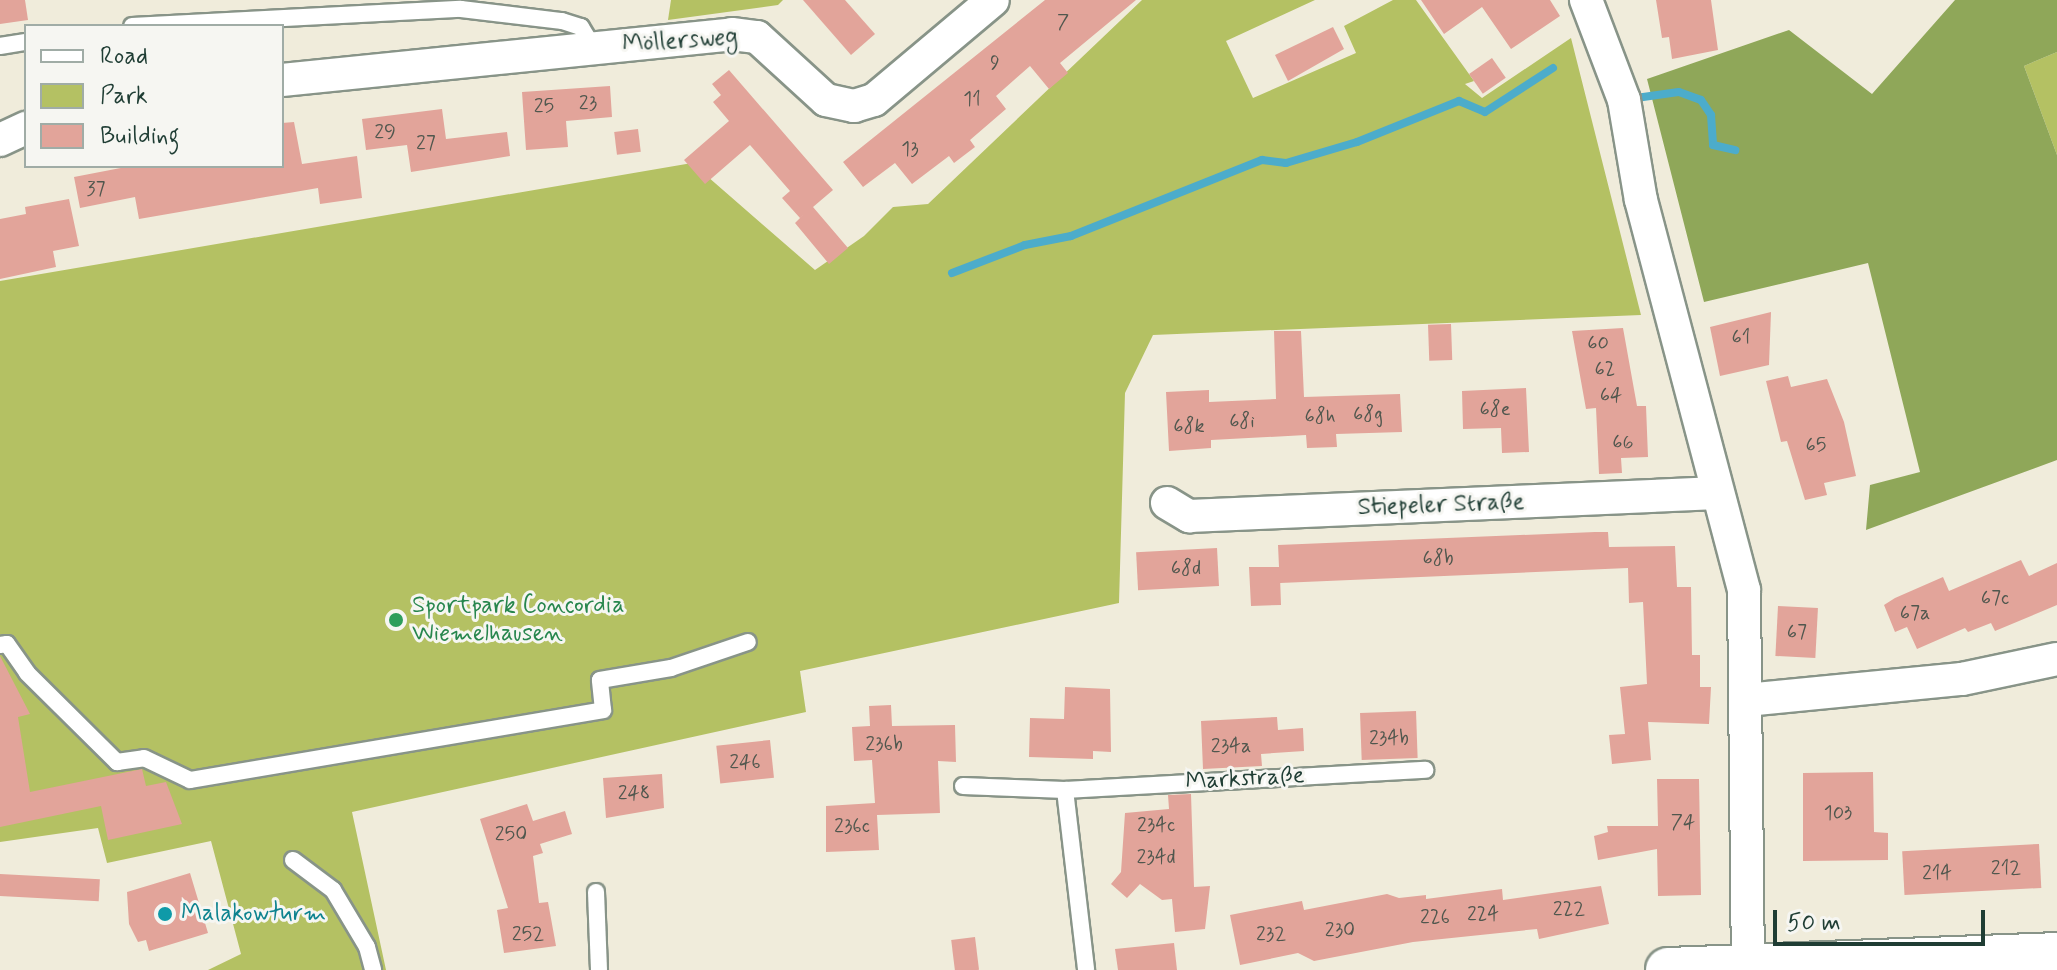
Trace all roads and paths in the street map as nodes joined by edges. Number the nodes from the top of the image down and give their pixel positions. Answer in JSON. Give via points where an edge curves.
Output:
{"nodes":[{"id":1,"x":993,"y":0,"type":"edge"},
{"id":2,"x":1586,"y":0,"type":"edge"},
{"id":3,"x":171,"y":24,"type":"edge"},
{"id":4,"x":24,"y":42,"type":"edge"},
{"id":5,"x":0,"y":46,"type":"edge"},
{"id":6,"x":593,"y":47,"type":"junction"},
{"id":7,"x":284,"y":80,"type":"edge"},
{"id":8,"x":24,"y":129,"type":"edge"},
{"id":9,"x":0,"y":140,"type":"edge"},
{"id":10,"x":1718,"y":493,"type":"junction"},
{"id":11,"x":1167,"y":503,"type":"dead end"},
{"id":12,"x":748,"y":642,"type":"dead end"},
{"id":13,"x":0,"y":645,"type":"edge"},
{"id":14,"x":2057,"y":659,"type":"edge"},
{"id":15,"x":1746,"y":700,"type":"junction"},
{"id":16,"x":1425,"y":770,"type":"dead end"},
{"id":17,"x":963,"y":786,"type":"dead end"},
{"id":18,"x":1065,"y":790,"type":"junction"},
{"id":19,"x":293,"y":860,"type":"dead end"},
{"id":20,"x":596,"y":892,"type":"dead end"},
{"id":21,"x":2057,"y":955,"type":"edge"},
{"id":22,"x":1748,"y":965,"type":"junction"},
{"id":23,"x":373,"y":970,"type":"edge"},
{"id":24,"x":599,"y":970,"type":"edge"},
{"id":25,"x":1086,"y":970,"type":"edge"},
{"id":26,"x":1668,"y":970,"type":"edge"}],
"edges":[{"from":1,"to":6,"type":"street","name":"Möllersweg","via":[[874,100],[854,106],[826,100],[757,37],[732,34]]},
{"from":2,"to":10,"type":"street","via":[[1624,100],[1641,200]]},
{"from":3,"to":6,"type":"lane","name":"Möllersweg","via":[[461,9],[562,21],[581,27]]},
{"from":4,"to":5,"type":"lane"},
{"from":6,"to":7,"type":"street","name":"Möllersweg"},
{"from":8,"to":9,"type":"street"},
{"from":10,"to":11,"type":"street","name":"Stiepeler Straße","via":[[1189,516]]},
{"from":10,"to":15,"type":"street","via":[[1744,590]]},
{"from":12,"to":13,"type":"lane","via":[[671,668],[600,680],[603,710],[190,780],[144,758],[117,762],[27,673],[7,644]]},
{"from":14,"to":15,"type":"street","via":[[1962,679]]},
{"from":15,"to":22,"type":"street"},
{"from":16,"to":18,"type":"lane","name":"Markstraße"},
{"from":17,"to":18,"type":"lane","name":"Markstraße"},
{"from":18,"to":25,"type":"lane"},
{"from":19,"to":23,"type":"lane","via":[[333,890],[367,947]]},
{"from":20,"to":24,"type":"lane"},
{"from":21,"to":22,"type":"main road"},
{"from":22,"to":26,"type":"main road"}]}
